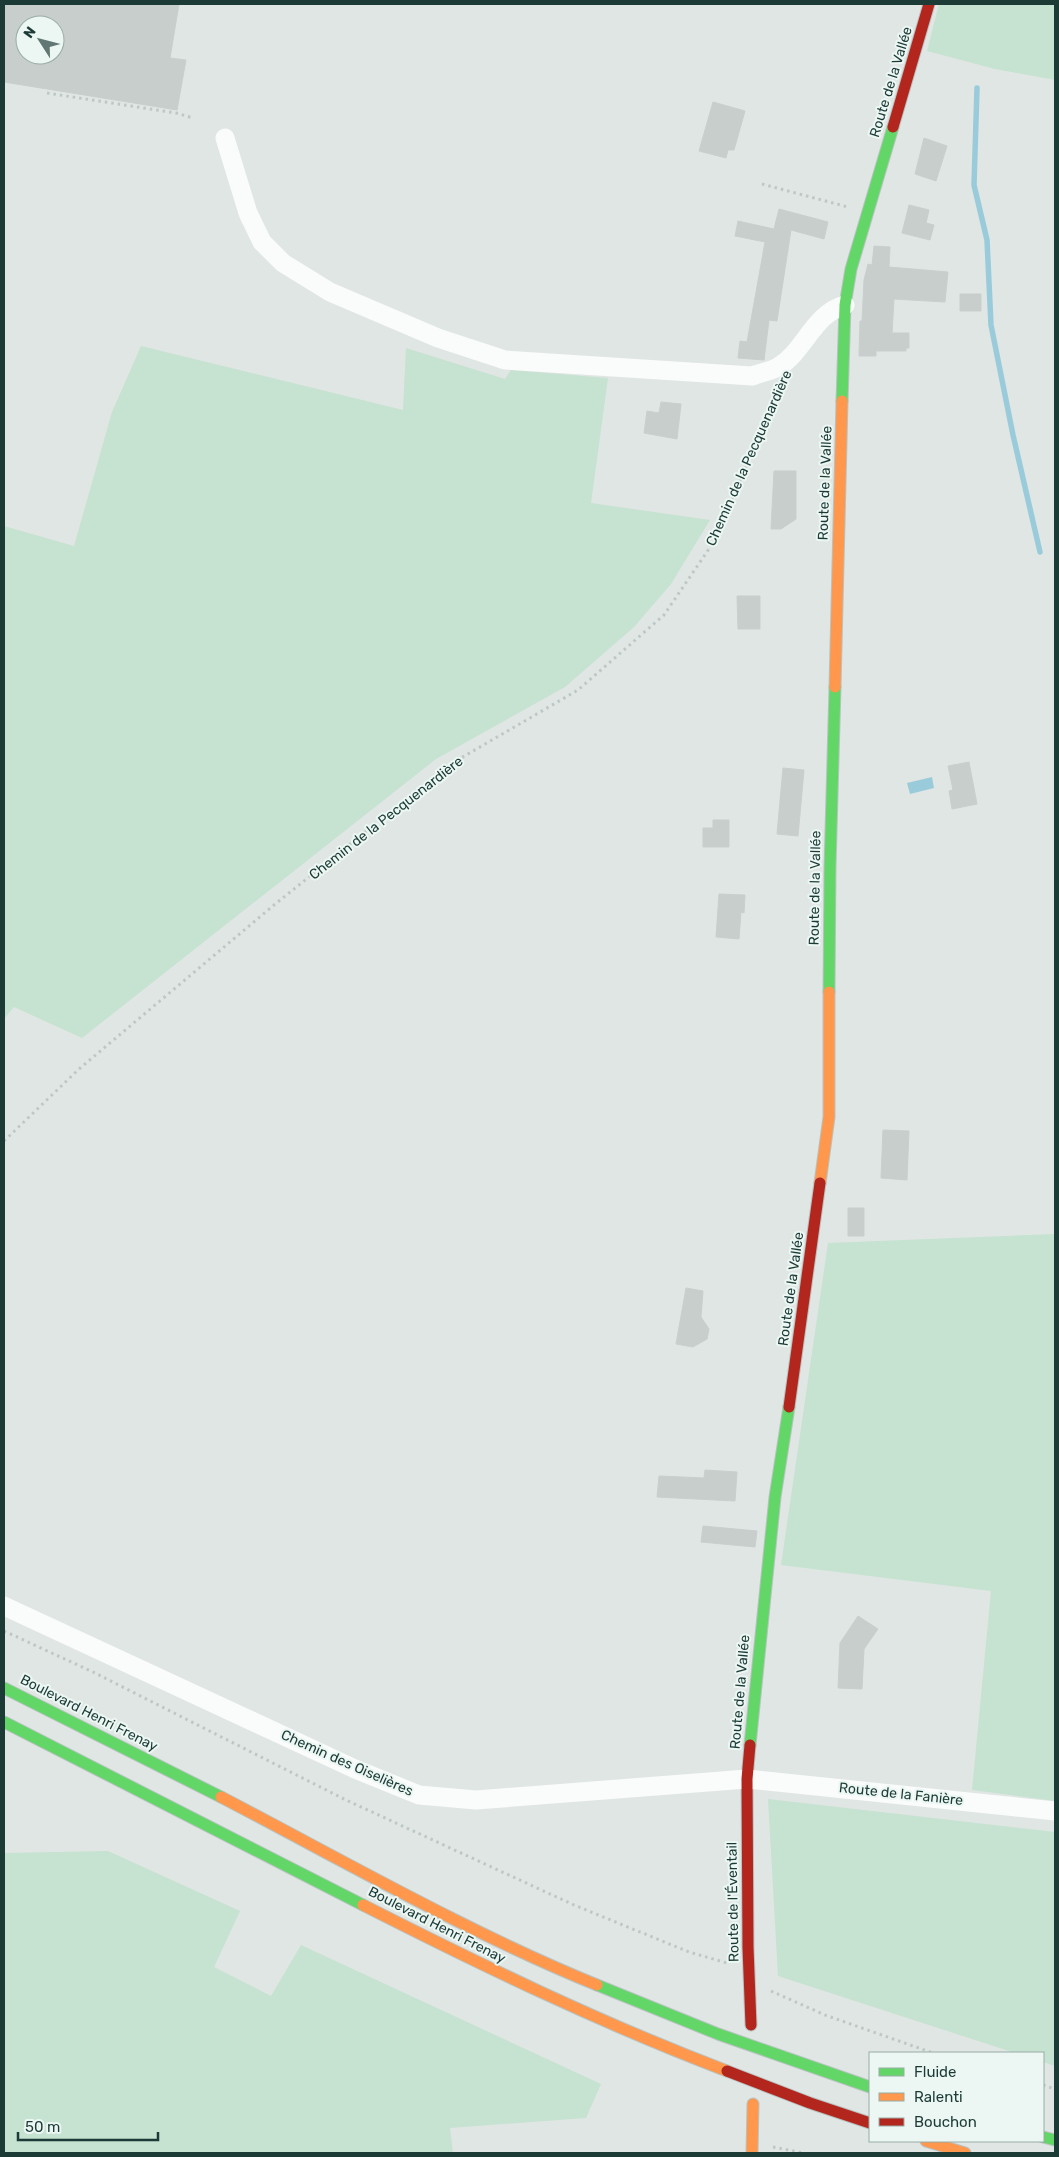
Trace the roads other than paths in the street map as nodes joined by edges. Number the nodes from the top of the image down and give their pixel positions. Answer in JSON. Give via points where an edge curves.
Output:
{"nodes":[{"id":1,"x":929,"y":4,"type":"edge"},
{"id":2,"x":225,"y":138,"type":"dead end"},
{"id":3,"x":845,"y":305,"type":"junction"},
{"id":4,"x":4,"y":1606,"type":"edge"},
{"id":5,"x":4,"y":1688,"type":"edge"},
{"id":6,"x":4,"y":1722,"type":"edge"},
{"id":7,"x":747,"y":1779,"type":"junction"},
{"id":8,"x":1055,"y":1811,"type":"edge"},
{"id":9,"x":751,"y":2025,"type":"dead end"},
{"id":10,"x":869,"y":2088,"type":"edge"},
{"id":11,"x":753,"y":2104,"type":"dead end"},
{"id":12,"x":869,"y":2123,"type":"edge"},
{"id":13,"x":929,"y":2142,"type":"edge"},
{"id":14,"x":753,"y":2148,"type":"edge"},
{"id":15,"x":965,"y":2153,"type":"edge"}],
"edges":[{"from":1,"to":3,"type":"main road","name":"Route de la Vallée","via":[[851,269]]},
{"from":2,"to":3,"type":"street","via":[[248,213],[262,242],[283,263],[330,292],[438,338],[505,360],[752,376],[777,367],[833,308]]},
{"from":3,"to":7,"type":"main road","name":"Route de la Vallée","via":[[830,868],[829,1117],[775,1497]]},
{"from":4,"to":7,"type":"street","name":"Chemin des Oiselières","via":[[355,1769],[419,1795],[476,1800]]},
{"from":5,"to":10,"type":"main road","name":"Boulevard Henri Frenay","via":[[556,1968],[718,2034]]},
{"from":6,"to":12,"type":"main road","name":"Boulevard Henri Frenay","via":[[489,1969],[643,2039],[810,2104]]},
{"from":7,"to":8,"type":"street","name":"Route de la Fanière"},
{"from":7,"to":9,"type":"main road","name":"Route de l'Éventail"},
{"from":11,"to":14,"type":"main road"},
{"from":13,"to":15,"type":"main road"}]}
